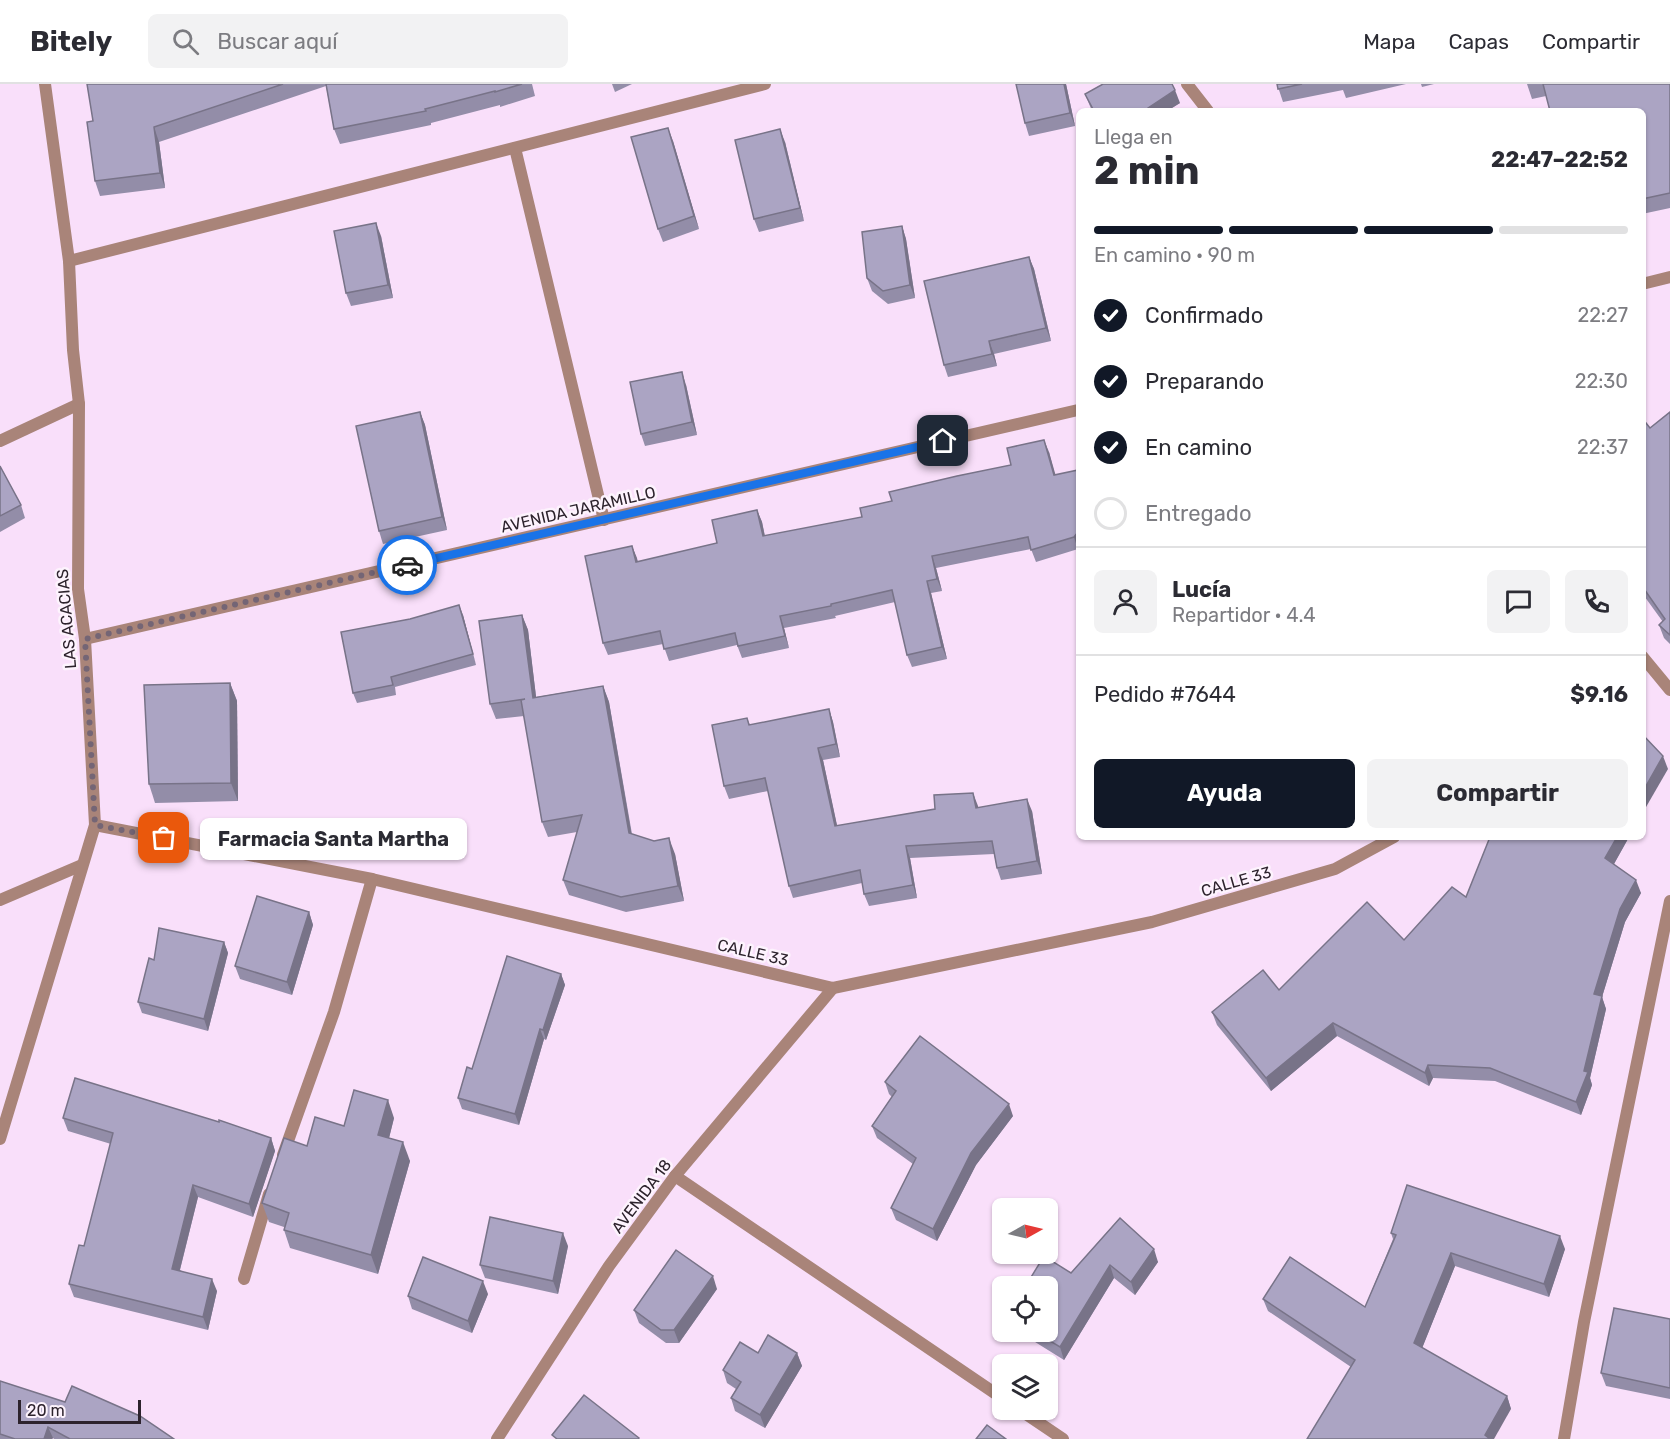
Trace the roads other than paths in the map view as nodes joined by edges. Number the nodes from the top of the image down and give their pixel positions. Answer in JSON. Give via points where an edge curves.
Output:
{"nodes":[{"id":1,"x":45,"y":84,"type":"edge"},
{"id":2,"x":765,"y":84,"type":"edge"},
{"id":3,"x":1187,"y":84,"type":"edge"},
{"id":4,"x":1206,"y":108,"type":"edge"},
{"id":5,"x":515,"y":148,"type":"junction"},
{"id":6,"x":69,"y":261,"type":"junction"},
{"id":7,"x":1670,"y":277,"type":"edge"},
{"id":8,"x":1646,"y":283,"type":"edge"},
{"id":9,"x":79,"y":404,"type":"junction"},
{"id":10,"x":1076,"y":410,"type":"edge"},
{"id":11,"x":0,"y":441,"type":"edge"},
{"id":12,"x":604,"y":520,"type":"junction"},
{"id":13,"x":85,"y":639,"type":"junction"},
{"id":14,"x":1647,"y":669,"type":"edge"},
{"id":15,"x":1670,"y":690,"type":"edge"},
{"id":16,"x":95,"y":825,"type":"junction"},
{"id":17,"x":1388,"y":840,"type":"edge"},
{"id":18,"x":82,"y":865,"type":"junction"},
{"id":19,"x":372,"y":879,"type":"junction"},
{"id":20,"x":0,"y":900,"type":"edge"},
{"id":21,"x":1670,"y":901,"type":"edge"},
{"id":22,"x":833,"y":988,"type":"junction"},
{"id":23,"x":0,"y":1139,"type":"edge"},
{"id":24,"x":279,"y":1164,"type":"edge"},
{"id":25,"x":675,"y":1176,"type":"junction"},
{"id":26,"x":272,"y":1185,"type":"edge"},
{"id":27,"x":244,"y":1279,"type":"dead end"},
{"id":28,"x":992,"y":1391,"type":"edge"},
{"id":29,"x":1035,"y":1420,"type":"edge"},
{"id":30,"x":497,"y":1439,"type":"edge"},
{"id":31,"x":1063,"y":1439,"type":"edge"},
{"id":32,"x":1564,"y":1439,"type":"edge"}],
"edges":[{"from":1,"to":6,"type":"street","name":"LAS ACACIAS"},
{"from":2,"to":5,"type":"street"},
{"from":3,"to":4,"type":"street"},
{"from":5,"to":6,"type":"street"},
{"from":5,"to":12,"type":"street"},
{"from":6,"to":9,"type":"street","name":"LAS ACACIAS"},
{"from":7,"to":8,"type":"street"},
{"from":9,"to":11,"type":"street"},
{"from":9,"to":13,"type":"street","name":"LAS ACACIAS","via":[[78,589]]},
{"from":10,"to":12,"type":"street","name":"AVENIDA JARAMILLO"},
{"from":12,"to":13,"type":"street","name":"AVENIDA JARAMILLO"},
{"from":13,"to":16,"type":"street","name":"LAS ACACIAS"},
{"from":14,"to":15,"type":"street"},
{"from":16,"to":18,"type":"street","name":"LAS ACACIAS"},
{"from":16,"to":19,"type":"street","name":"CALLE 33"},
{"from":17,"to":22,"type":"street","name":"CALLE 33","via":[[1335,869],[1152,922]]},
{"from":18,"to":20,"type":"street"},
{"from":18,"to":23,"type":"street","name":"LAS ACACIAS"},
{"from":19,"to":22,"type":"street","name":"CALLE 33"},
{"from":19,"to":24,"type":"street","via":[[334,1012]]},
{"from":21,"to":32,"type":"street"},
{"from":22,"to":25,"type":"street","name":"AVENIDA 18"},
{"from":25,"to":28,"type":"street"},
{"from":25,"to":30,"type":"street","name":"AVENIDA 18","via":[[609,1266]]},
{"from":26,"to":27,"type":"street"},
{"from":29,"to":31,"type":"street"}]}
